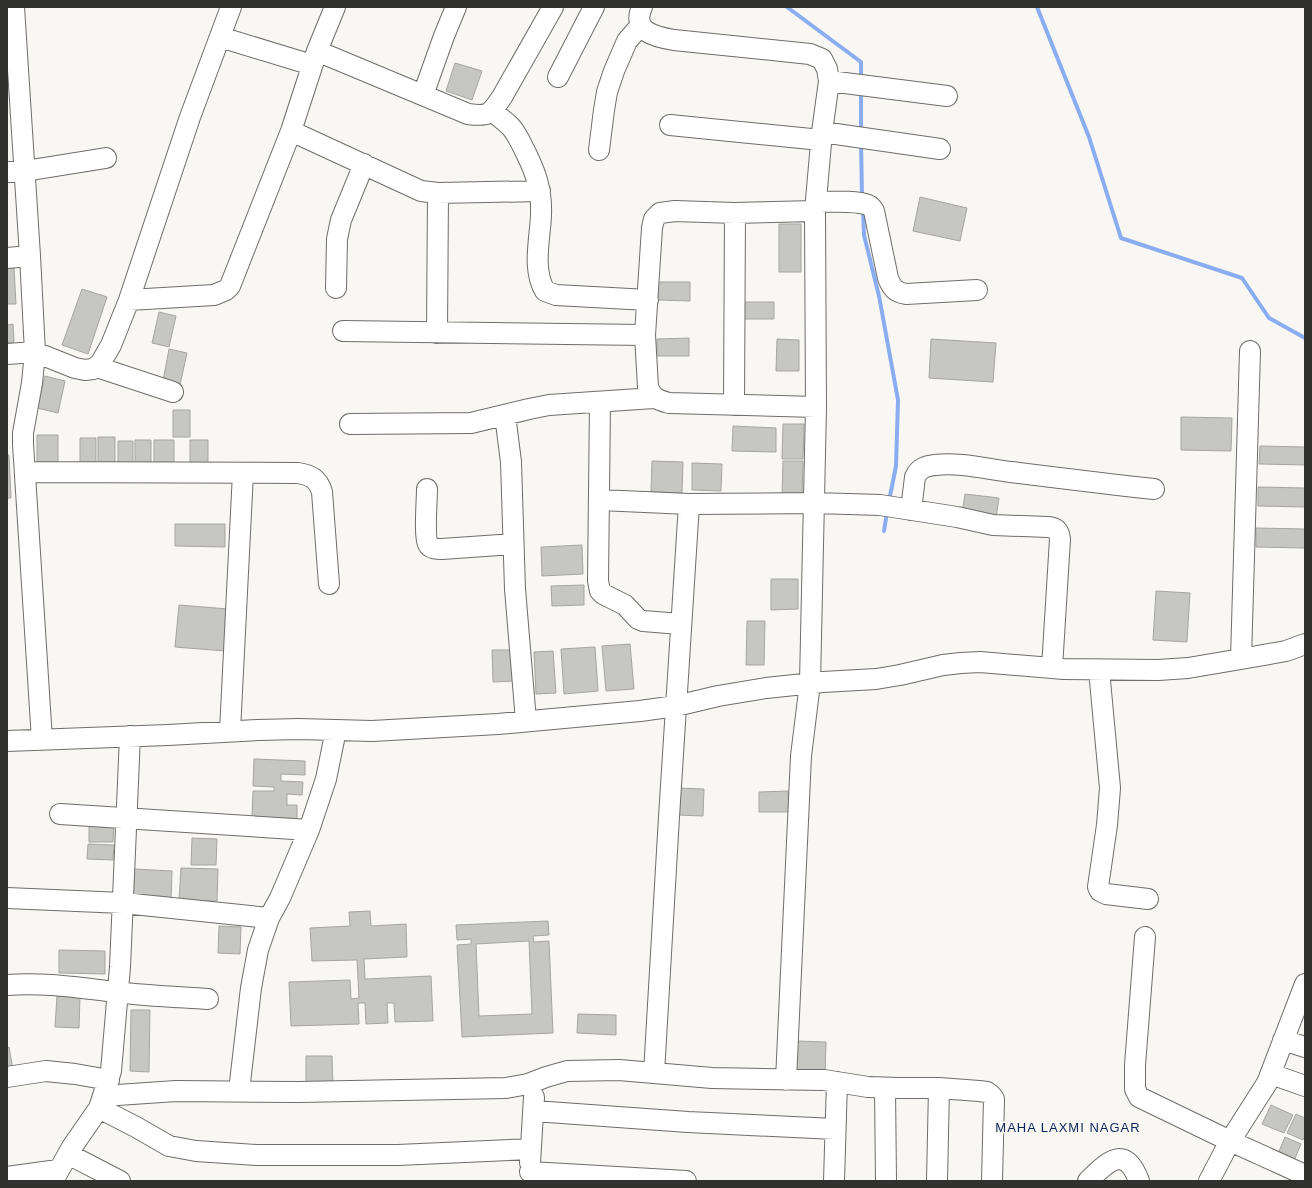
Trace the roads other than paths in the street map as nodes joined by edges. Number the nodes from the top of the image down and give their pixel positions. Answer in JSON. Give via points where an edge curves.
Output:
{"nodes":[{"id":1,"x":14,"y":7,"type":"edge"},
{"id":2,"x":231,"y":7,"type":"edge"},
{"id":3,"x":335,"y":7,"type":"edge"},
{"id":4,"x":456,"y":7,"type":"edge"},
{"id":5,"x":553,"y":7,"type":"edge"},
{"id":6,"x":594,"y":7,"type":"edge"},
{"id":7,"x":642,"y":16,"type":"edge"},
{"id":8,"x":220,"y":37,"type":"junction"},
{"id":9,"x":315,"y":58,"type":"junction"},
{"id":10,"x":558,"y":78,"type":"dead end"},
{"id":11,"x":13,"y":80,"type":"edge"},
{"id":12,"x":838,"y":82,"type":"junction"},
{"id":13,"x":424,"y":95,"type":"junction"},
{"id":14,"x":947,"y":96,"type":"dead end"},
{"id":15,"x":492,"y":111,"type":"junction"},
{"id":16,"x":670,"y":125,"type":"dead end"},
{"id":17,"x":291,"y":131,"type":"junction"},
{"id":18,"x":822,"y":136,"type":"junction"},
{"id":19,"x":940,"y":149,"type":"dead end"},
{"id":20,"x":599,"y":150,"type":"dead end"},
{"id":21,"x":106,"y":158,"type":"dead end"},
{"id":22,"x":364,"y":164,"type":"junction"},
{"id":23,"x":16,"y":172,"type":"edge"},
{"id":24,"x":540,"y":192,"type":"junction"},
{"id":25,"x":438,"y":193,"type":"junction"},
{"id":26,"x":816,"y":207,"type":"junction"},
{"id":27,"x":735,"y":213,"type":"junction"},
{"id":28,"x":30,"y":256,"type":"junction"},
{"id":29,"x":7,"y":258,"type":"edge"},
{"id":30,"x":336,"y":288,"type":"dead end"},
{"id":31,"x":977,"y":290,"type":"dead end"},
{"id":32,"x":129,"y":300,"type":"junction"},
{"id":33,"x":648,"y":300,"type":"junction"},
{"id":34,"x":343,"y":331,"type":"dead end"},
{"id":35,"x":437,"y":333,"type":"junction"},
{"id":36,"x":645,"y":335,"type":"junction"},
{"id":37,"x":1250,"y":351,"type":"dead end"},
{"id":38,"x":34,"y":352,"type":"junction"},
{"id":39,"x":7,"y":354,"type":"edge"},
{"id":40,"x":97,"y":367,"type":"junction"},
{"id":41,"x":173,"y":392,"type":"dead end"},
{"id":42,"x":654,"y":398,"type":"junction"},
{"id":43,"x":600,"y":402,"type":"junction"},
{"id":44,"x":734,"y":405,"type":"junction"},
{"id":45,"x":816,"y":407,"type":"junction"},
{"id":46,"x":505,"y":415,"type":"junction"},
{"id":47,"x":350,"y":424,"type":"dead end"},
{"id":48,"x":25,"y":472,"type":"junction"},
{"id":49,"x":243,"y":472,"type":"junction"},
{"id":50,"x":1154,"y":488,"type":"dead end"},
{"id":51,"x":427,"y":489,"type":"dead end"},
{"id":52,"x":600,"y":500,"type":"junction"},
{"id":53,"x":815,"y":503,"type":"junction"},
{"id":54,"x":689,"y":504,"type":"junction"},
{"id":55,"x":896,"y":508,"type":"junction"},
{"id":56,"x":513,"y":544,"type":"junction"},
{"id":57,"x":328,"y":584,"type":"dead end"},
{"id":58,"x":681,"y":624,"type":"junction"},
{"id":59,"x":1305,"y":644,"type":"edge"},
{"id":60,"x":1241,"y":659,"type":"junction"},
{"id":61,"x":1052,"y":668,"type":"junction"},
{"id":62,"x":1099,"y":670,"type":"junction"},
{"id":63,"x":810,"y":683,"type":"junction"},
{"id":64,"x":676,"y":706,"type":"junction"},
{"id":65,"x":526,"y":721,"type":"junction"},
{"id":66,"x":336,"y":730,"type":"junction"},
{"id":67,"x":230,"y":731,"type":"junction"},
{"id":68,"x":130,"y":736,"type":"junction"},
{"id":69,"x":42,"y":740,"type":"junction"},
{"id":70,"x":7,"y":741,"type":"edge"},
{"id":71,"x":60,"y":814,"type":"dead end"},
{"id":72,"x":127,"y":818,"type":"junction"},
{"id":73,"x":309,"y":830,"type":"junction"},
{"id":74,"x":7,"y":898,"type":"edge"},
{"id":75,"x":1148,"y":899,"type":"dead end"},
{"id":76,"x":123,"y":903,"type":"junction"},
{"id":77,"x":269,"y":918,"type":"junction"},
{"id":78,"x":1144,"y":937,"type":"dead end"},
{"id":79,"x":1305,"y":984,"type":"edge"},
{"id":80,"x":7,"y":985,"type":"edge"},
{"id":81,"x":118,"y":993,"type":"junction"},
{"id":82,"x":208,"y":999,"type":"dead end"},
{"id":83,"x":1283,"y":1040,"type":"junction"},
{"id":84,"x":1305,"y":1047,"type":"edge"},
{"id":85,"x":654,"y":1073,"type":"junction"},
{"id":86,"x":1271,"y":1074,"type":"junction"},
{"id":87,"x":7,"y":1077,"type":"edge"},
{"id":88,"x":786,"y":1080,"type":"junction"},
{"id":89,"x":536,"y":1082,"type":"junction"},
{"id":90,"x":837,"y":1082,"type":"junction"},
{"id":91,"x":1305,"y":1086,"type":"edge"},
{"id":92,"x":885,"y":1088,"type":"junction"},
{"id":93,"x":939,"y":1088,"type":"junction"},
{"id":94,"x":239,"y":1091,"type":"junction"},
{"id":95,"x":104,"y":1095,"type":"junction"},
{"id":96,"x":534,"y":1111,"type":"junction"},
{"id":97,"x":835,"y":1129,"type":"junction"},
{"id":98,"x":1230,"y":1141,"type":"junction"},
{"id":99,"x":530,"y":1150,"type":"junction"},
{"id":100,"x":60,"y":1169,"type":"edge"},
{"id":101,"x":1305,"y":1175,"type":"edge"},
{"id":102,"x":530,"y":1176,"type":"edge"},
{"id":103,"x":7,"y":1177,"type":"edge"},
{"id":104,"x":120,"y":1181,"type":"edge"},
{"id":105,"x":686,"y":1181,"type":"edge"},
{"id":106,"x":834,"y":1181,"type":"edge"},
{"id":107,"x":886,"y":1181,"type":"edge"},
{"id":108,"x":937,"y":1181,"type":"edge"},
{"id":109,"x":992,"y":1181,"type":"edge"},
{"id":110,"x":1088,"y":1181,"type":"edge"},
{"id":111,"x":1139,"y":1181,"type":"edge"},
{"id":112,"x":1209,"y":1181,"type":"edge"}],
"edges":[{"from":1,"to":11,"type":"street"},
{"from":2,"to":8,"type":"street"},
{"from":3,"to":9,"type":"street"},
{"from":4,"to":13,"type":"street"},
{"from":5,"to":15,"type":"street"},
{"from":6,"to":10,"type":"street"},
{"from":7,"to":12,"type":"street","via":[[646,30],[656,37],[810,54],[822,59]]},
{"from":7,"to":20,"type":"street","via":[[627,41],[614,71],[605,104]]},
{"from":8,"to":9,"type":"street"},
{"from":8,"to":32,"type":"street","via":[[190,117]]},
{"from":9,"to":13,"type":"street"},
{"from":9,"to":17,"type":"street"},
{"from":11,"to":23,"type":"street"},
{"from":12,"to":14,"type":"street"},
{"from":12,"to":18,"type":"street"},
{"from":13,"to":15,"type":"street","via":[[468,114],[482,116]]},
{"from":15,"to":24,"type":"street","via":[[512,128],[535,171]]},
{"from":16,"to":18,"type":"street"},
{"from":17,"to":22,"type":"street"},
{"from":17,"to":32,"type":"street","via":[[230,286],[214,295]]},
{"from":18,"to":19,"type":"street","via":[[850,136]]},
{"from":18,"to":26,"type":"street"},
{"from":21,"to":23,"type":"street"},
{"from":22,"to":25,"type":"street","via":[[421,191]]},
{"from":22,"to":30,"type":"street","via":[[341,220],[337,239]]},
{"from":23,"to":28,"type":"street"},
{"from":24,"to":25,"type":"street"},
{"from":24,"to":33,"type":"street","via":[[539,272],[540,283],[545,291],[556,295]]},
{"from":25,"to":35,"type":"street"},
{"from":26,"to":27,"type":"street"},
{"from":26,"to":31,"type":"street","via":[[859,203],[871,207],[888,278],[891,287],[898,293]]},
{"from":26,"to":45,"type":"street"},
{"from":27,"to":33,"type":"street","via":[[675,211],[660,213],[654,219]]},
{"from":27,"to":44,"type":"street"},
{"from":28,"to":29,"type":"street"},
{"from":28,"to":38,"type":"street"},
{"from":32,"to":40,"type":"street","via":[[111,344]]},
{"from":33,"to":36,"type":"street"},
{"from":34,"to":35,"type":"street"},
{"from":35,"to":36,"type":"street"},
{"from":36,"to":42,"type":"street","via":[[648,387]]},
{"from":37,"to":60,"type":"street"},
{"from":38,"to":39,"type":"street"},
{"from":38,"to":40,"type":"street","via":[[80,369],[89,370]]},
{"from":38,"to":48,"type":"street","via":[[24,433]]},
{"from":40,"to":41,"type":"street"},
{"from":42,"to":43,"type":"street"},
{"from":42,"to":44,"type":"street","via":[[669,403]]},
{"from":43,"to":46,"type":"street","via":[[549,406]]},
{"from":43,"to":52,"type":"street"},
{"from":44,"to":45,"type":"street"},
{"from":45,"to":53,"type":"street"},
{"from":46,"to":47,"type":"street","via":[[471,423]]},
{"from":46,"to":56,"type":"street","via":[[511,462]]},
{"from":48,"to":49,"type":"street"},
{"from":48,"to":69,"type":"street"},
{"from":49,"to":57,"type":"street","via":[[298,472],[313,477],[319,483],[322,492]]},
{"from":49,"to":67,"type":"street"},
{"from":50,"to":55,"type":"street","via":[[938,465],[917,472]]},
{"from":51,"to":56,"type":"street","via":[[426,536],[432,549]]},
{"from":52,"to":54,"type":"street"},
{"from":52,"to":58,"type":"street","via":[[600,591],[624,605],[638,619]]},
{"from":53,"to":54,"type":"street"},
{"from":53,"to":55,"type":"street"},
{"from":53,"to":63,"type":"street"},
{"from":54,"to":58,"type":"street"},
{"from":55,"to":61,"type":"street","via":[[993,525],[1048,527],[1058,530],[1060,539]]},
{"from":56,"to":65,"type":"street"},
{"from":58,"to":64,"type":"street"},
{"from":59,"to":60,"type":"street","via":[[1286,651]]},
{"from":60,"to":62,"type":"street","via":[[1188,668]]},
{"from":61,"to":62,"type":"street"},
{"from":61,"to":63,"type":"street","via":[[980,662],[961,663],[876,679]]},
{"from":62,"to":75,"type":"street","via":[[1110,788],[1098,887],[1106,894]]},
{"from":63,"to":64,"type":"street","via":[[725,695]]},
{"from":63,"to":88,"type":"street","via":[[801,756]]},
{"from":64,"to":65,"type":"street"},
{"from":64,"to":85,"type":"street"},
{"from":65,"to":66,"type":"street","via":[[387,731]]},
{"from":66,"to":67,"type":"street"},
{"from":66,"to":73,"type":"street","via":[[326,779]]},
{"from":67,"to":68,"type":"street"},
{"from":68,"to":69,"type":"street"},
{"from":68,"to":72,"type":"street"},
{"from":69,"to":70,"type":"street"},
{"from":71,"to":72,"type":"street"},
{"from":72,"to":73,"type":"street"},
{"from":72,"to":76,"type":"street"},
{"from":73,"to":77,"type":"street"},
{"from":74,"to":76,"type":"street"},
{"from":76,"to":77,"type":"street"},
{"from":76,"to":81,"type":"street"},
{"from":77,"to":94,"type":"street","via":[[258,950],[251,988]]},
{"from":78,"to":98,"type":"street","via":[[1135,1065],[1136,1093],[1146,1102]]},
{"from":79,"to":83,"type":"street"},
{"from":80,"to":81,"type":"street","via":[[33,984]]},
{"from":81,"to":82,"type":"street"},
{"from":81,"to":95,"type":"street","via":[[113,1058]]},
{"from":83,"to":84,"type":"street"},
{"from":83,"to":86,"type":"street"},
{"from":85,"to":88,"type":"street"},
{"from":85,"to":89,"type":"street","via":[[619,1070],[568,1071],[546,1076]]},
{"from":86,"to":91,"type":"street"},
{"from":86,"to":98,"type":"street"},
{"from":87,"to":95,"type":"street","via":[[46,1071],[75,1074]]},
{"from":88,"to":90,"type":"street"},
{"from":89,"to":94,"type":"street","via":[[519,1087],[488,1089]]},
{"from":89,"to":96,"type":"street"},
{"from":90,"to":92,"type":"street"},
{"from":90,"to":97,"type":"street"},
{"from":92,"to":93,"type":"street"},
{"from":92,"to":107,"type":"street"},
{"from":93,"to":108,"type":"street"},
{"from":93,"to":109,"type":"street","via":[[979,1090],[987,1092],[994,1099]]},
{"from":94,"to":95,"type":"street"},
{"from":95,"to":99,"type":"street","via":[[136,1127],[168,1146],[196,1151],[257,1155],[398,1155]]},
{"from":95,"to":100,"type":"street"},
{"from":96,"to":97,"type":"street"},
{"from":96,"to":99,"type":"street"},
{"from":97,"to":106,"type":"street"},
{"from":98,"to":101,"type":"street"},
{"from":98,"to":112,"type":"street"},
{"from":99,"to":102,"type":"street"},
{"from":100,"to":103,"type":"street"},
{"from":100,"to":104,"type":"street"},
{"from":102,"to":105,"type":"street"},
{"from":110,"to":111,"type":"street","via":[[1108,1162],[1122,1159],[1132,1166]]}]}
